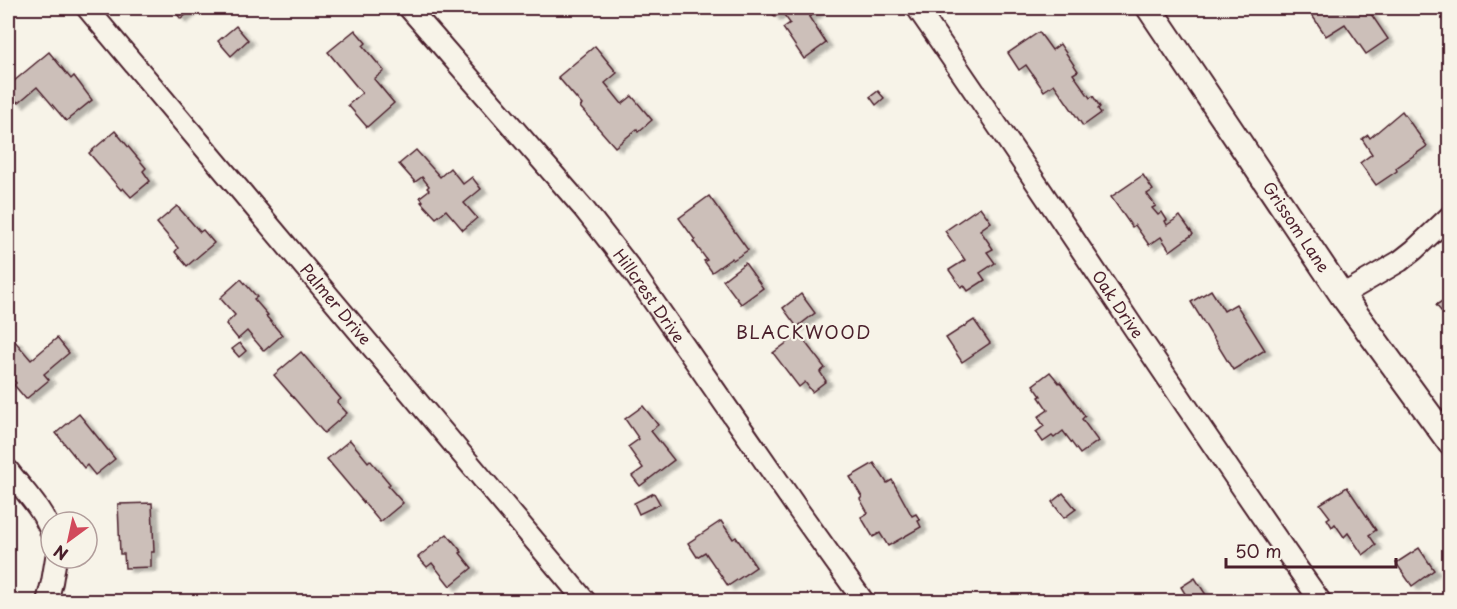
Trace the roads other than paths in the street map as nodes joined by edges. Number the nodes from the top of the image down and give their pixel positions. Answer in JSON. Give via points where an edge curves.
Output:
{"nodes":[{"id":1,"x":87,"y":8,"type":"edge"},
{"id":2,"x":410,"y":8,"type":"edge"},
{"id":3,"x":917,"y":8,"type":"edge"},
{"id":4,"x":1149,"y":8,"type":"edge"},
{"id":5,"x":1449,"y":216,"type":"edge"},
{"id":6,"x":1342,"y":295,"type":"junction"},
{"id":7,"x":1449,"y":442,"type":"edge"},
{"id":8,"x":8,"y":470,"type":"edge"},
{"id":9,"x":40,"y":510,"type":"edge"},
{"id":10,"x":54,"y":570,"type":"edge"},
{"id":11,"x":47,"y":602,"type":"edge"},
{"id":12,"x":586,"y":602,"type":"edge"},
{"id":13,"x":864,"y":602,"type":"edge"},
{"id":14,"x":1321,"y":602,"type":"edge"}],
"edges":[{"from":1,"to":12,"type":"street","name":"Palmer Drive"},
{"from":2,"to":13,"type":"street","name":"Hillcrest Drive","via":[[631,269]]},
{"from":3,"to":14,"type":"street","name":"Oak Drive"},
{"from":4,"to":6,"type":"street","name":"Grissom Lane"},
{"from":5,"to":6,"type":"street","via":[[1400,261]]},
{"from":6,"to":7,"type":"street","name":"Grissom Lane"},
{"from":8,"to":9,"type":"street"},
{"from":10,"to":11,"type":"street"}]}
